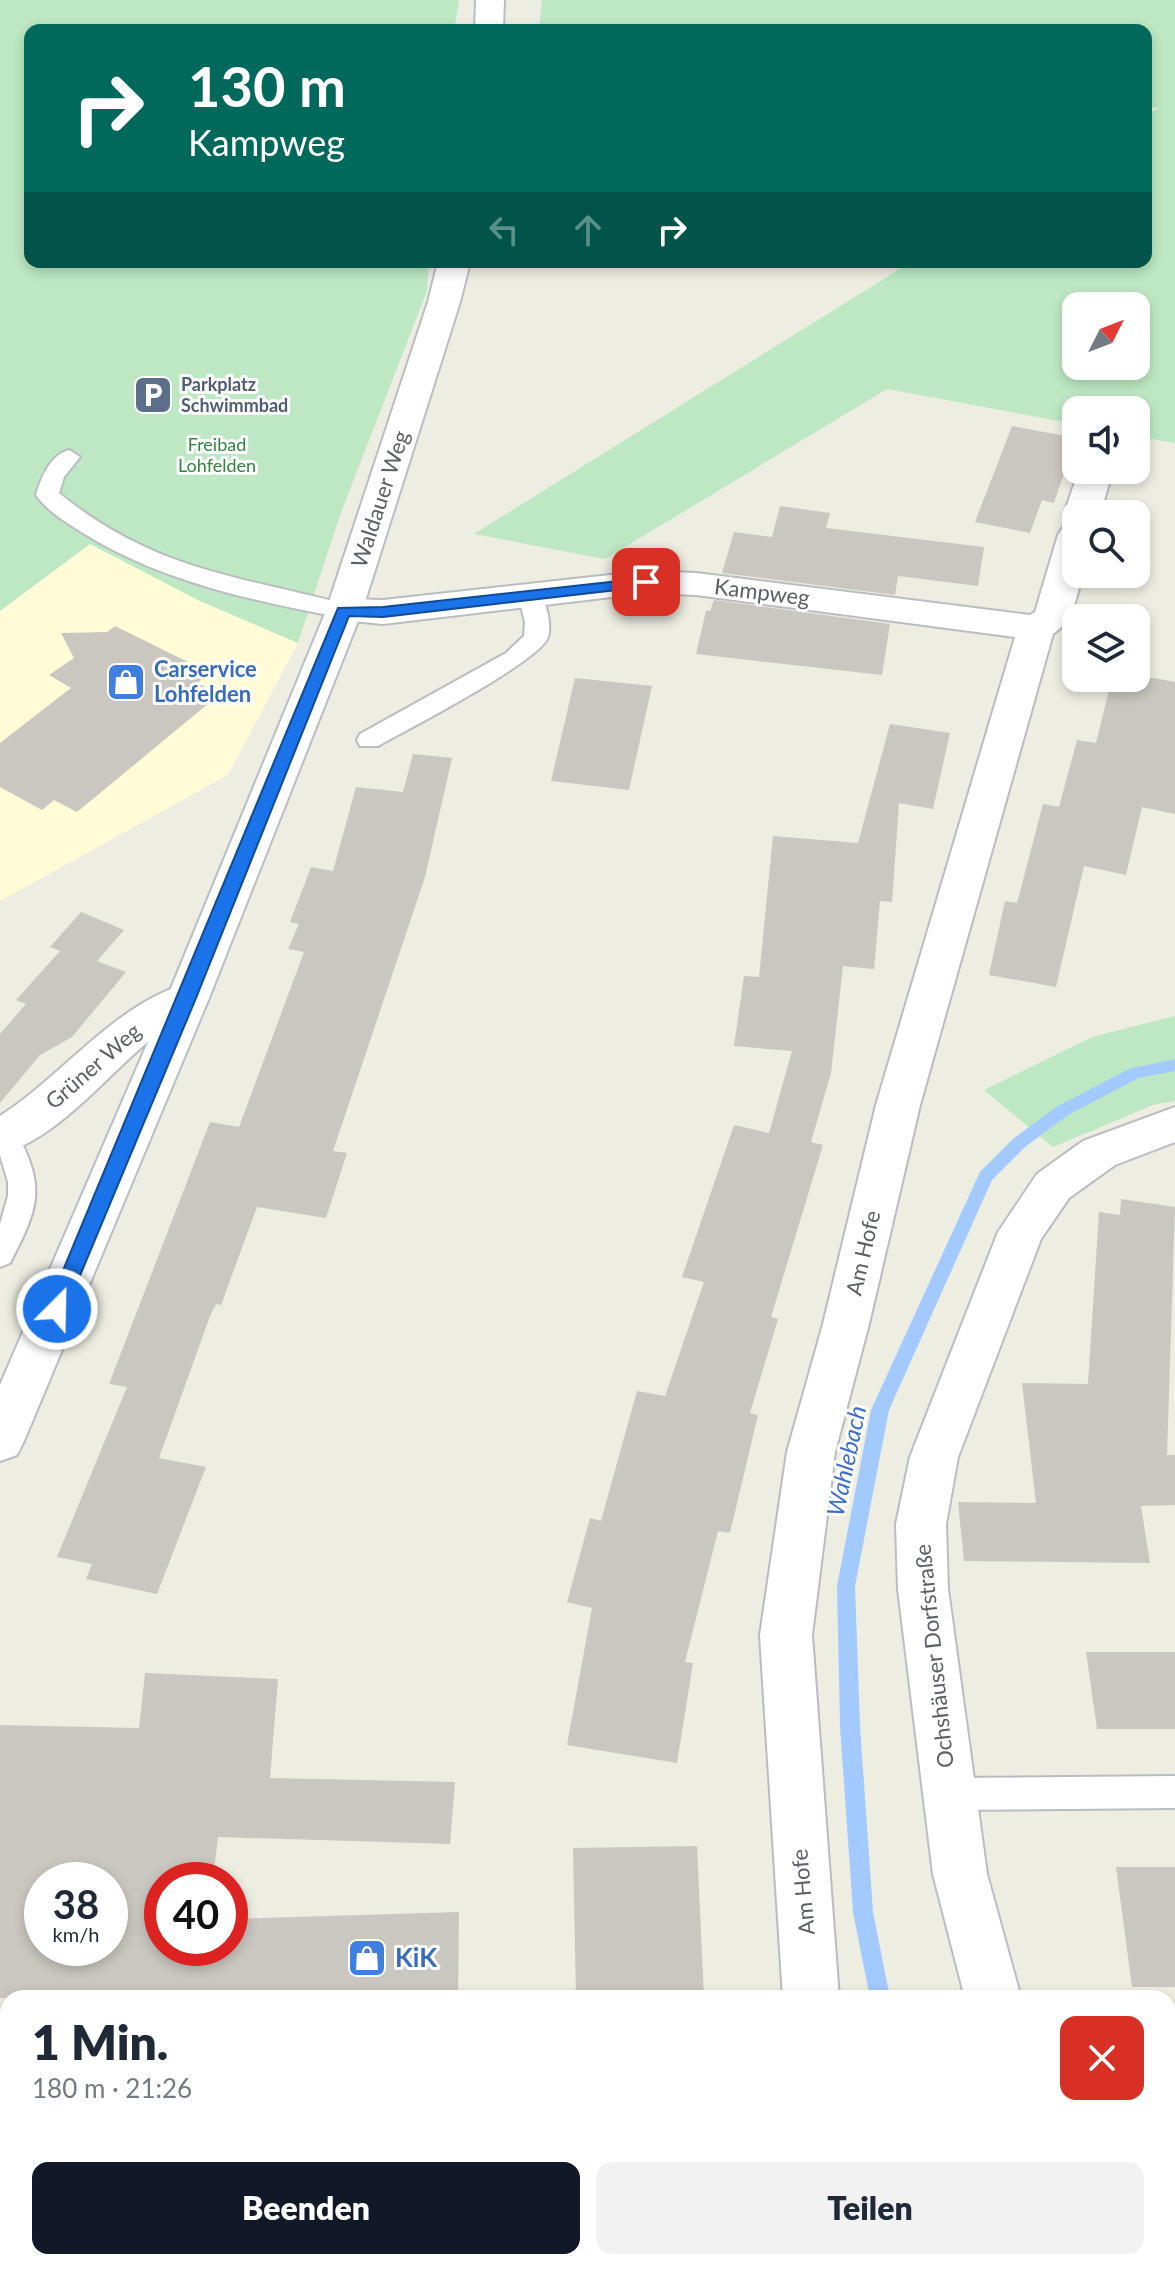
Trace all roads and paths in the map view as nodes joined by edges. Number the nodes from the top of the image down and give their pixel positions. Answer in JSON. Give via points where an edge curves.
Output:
{"nodes":[{"id":1,"x":490,"y":0,"type":"edge"},
{"id":2,"x":489,"y":24,"type":"edge"},
{"id":3,"x":452,"y":268,"type":"edge"},
{"id":4,"x":69,"y":457,"type":"dead end"},
{"id":5,"x":1062,"y":583,"type":"edge"},
{"id":6,"x":530,"y":595,"type":"junction"},
{"id":7,"x":344,"y":611,"type":"junction"},
{"id":8,"x":1036,"y":628,"type":"junction"},
{"id":9,"x":369,"y":740,"type":"dead end"},
{"id":10,"x":188,"y":998,"type":"junction"},
{"id":11,"x":1175,"y":1124,"type":"edge"},
{"id":12,"x":2,"y":1137,"type":"edge"},
{"id":13,"x":0,"y":1255,"type":"edge"},
{"id":14,"x":0,"y":1441,"type":"edge"},
{"id":15,"x":1175,"y":1792,"type":"edge"},
{"id":16,"x":949,"y":1794,"type":"junction"},
{"id":17,"x":810,"y":1990,"type":"edge"},
{"id":18,"x":991,"y":1990,"type":"edge"}],
"edges":[{"from":1,"to":2,"type":"street"},
{"from":3,"to":7,"type":"street","name":"Waldauer Weg"},
{"from":4,"to":7,"type":"lane","via":[[53,476],[47,495],[71,517],[167,566],[262,595]]},
{"from":5,"to":8,"type":"street","name":"Am Hofe","via":[[1052,618]]},
{"from":6,"to":7,"type":"street","name":"Kampweg","via":[[383,612]]},
{"from":6,"to":8,"type":"street","name":"Kampweg","via":[[646,582],[696,584]]},
{"from":6,"to":9,"type":"lane","via":[[536,638],[514,658]]},
{"from":7,"to":10,"type":"street","name":"Waldauer Weg"},
{"from":8,"to":17,"type":"street","name":"Am Hofe","via":[[902,1092],[811,1452],[786,1635]]},
{"from":10,"to":12,"type":"street","name":"Grüner Weg","via":[[147,1019],[43,1110]]},
{"from":10,"to":14,"type":"street","name":"Waldauer Weg"},
{"from":11,"to":16,"type":"street","name":"Ochshäuser Dorfstraße","via":[[1099,1153],[1053,1186],[1021,1232],[934,1457],[921,1524],[923,1589]]},
{"from":12,"to":13,"type":"lane","via":[[18,1159],[25,1187],[21,1210]]},
{"from":15,"to":16,"type":"lane"},
{"from":16,"to":18,"type":"street","name":"Ochshäuser Dorfstraße","via":[[960,1874]]}]}
